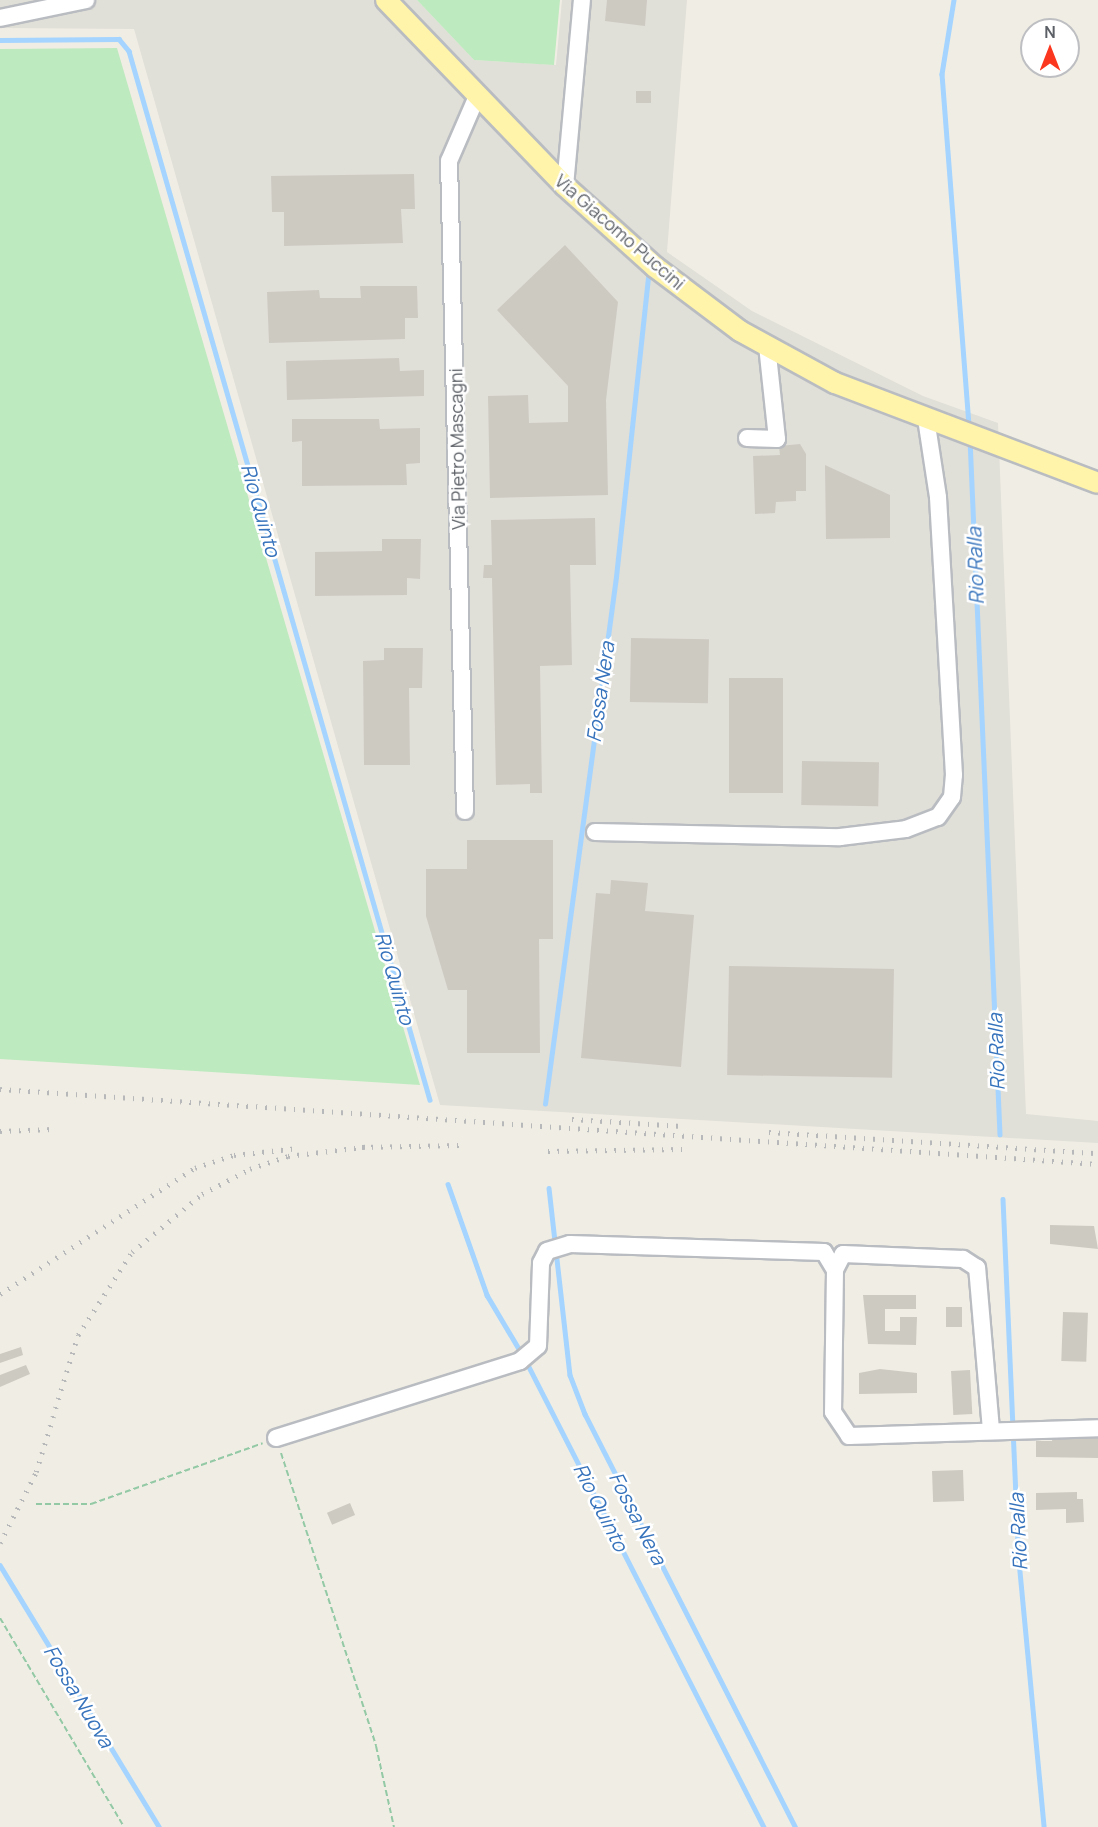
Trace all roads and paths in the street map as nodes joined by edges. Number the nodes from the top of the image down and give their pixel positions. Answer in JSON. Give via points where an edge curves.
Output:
{"nodes":[{"id":1,"x":86,"y":0,"type":"edge"},
{"id":2,"x":386,"y":0,"type":"edge"},
{"id":3,"x":582,"y":0,"type":"edge"},
{"id":4,"x":0,"y":18,"type":"edge"},
{"id":5,"x":477,"y":94,"type":"junction"},
{"id":6,"x":565,"y":186,"type":"junction"},
{"id":7,"x":766,"y":345,"type":"junction"},
{"id":8,"x":926,"y":419,"type":"junction"},
{"id":9,"x":747,"y":438,"type":"dead end"},
{"id":10,"x":1098,"y":483,"type":"edge"},
{"id":11,"x":465,"y":811,"type":"dead end"},
{"id":12,"x":595,"y":832,"type":"dead end"},
{"id":13,"x":835,"y":1270,"type":"junction"},
{"id":14,"x":1098,"y":1428,"type":"edge"},
{"id":15,"x":995,"y":1430,"type":"junction"},
{"id":16,"x":276,"y":1438,"type":"junction"},
{"id":17,"x":36,"y":1504,"type":"dead end"},
{"id":18,"x":0,"y":1618,"type":"edge"},
{"id":19,"x":124,"y":1827,"type":"edge"},
{"id":20,"x":394,"y":1827,"type":"edge"}],
"edges":[{"from":1,"to":4,"type":"street"},
{"from":2,"to":5,"type":"main road","name":"Via Giacomo Puccini"},
{"from":3,"to":6,"type":"street"},
{"from":5,"to":6,"type":"main road","name":"Via Giacomo Puccini"},
{"from":5,"to":11,"type":"street","name":"Via Pietro Mascagni","via":[[449,161]]},
{"from":6,"to":7,"type":"main road","name":"Via Giacomo Puccini","via":[[655,267]]},
{"from":7,"to":8,"type":"main road","name":"Via Giacomo Puccini","via":[[835,383]]},
{"from":7,"to":9,"type":"street","via":[[777,439]]},
{"from":8,"to":10,"type":"main road","name":"Via Giacomo Puccini"},
{"from":8,"to":12,"type":"street","via":[[938,497],[954,775],[952,797],[938,817],[906,829],[840,837]]},
{"from":13,"to":15,"type":"street","via":[[833,1413],[849,1436]]},
{"from":13,"to":15,"type":"street","via":[[843,1254],[963,1258],[977,1268]]},
{"from":13,"to":16,"type":"street","via":[[824,1252],[554,1249],[541,1263],[538,1346],[525,1357]]},
{"from":14,"to":15,"type":"street"},
{"from":16,"to":17,"type":"path","via":[[91,1504]]},
{"from":16,"to":20,"type":"path","via":[[376,1746]]},
{"from":18,"to":19,"type":"path"}]}
